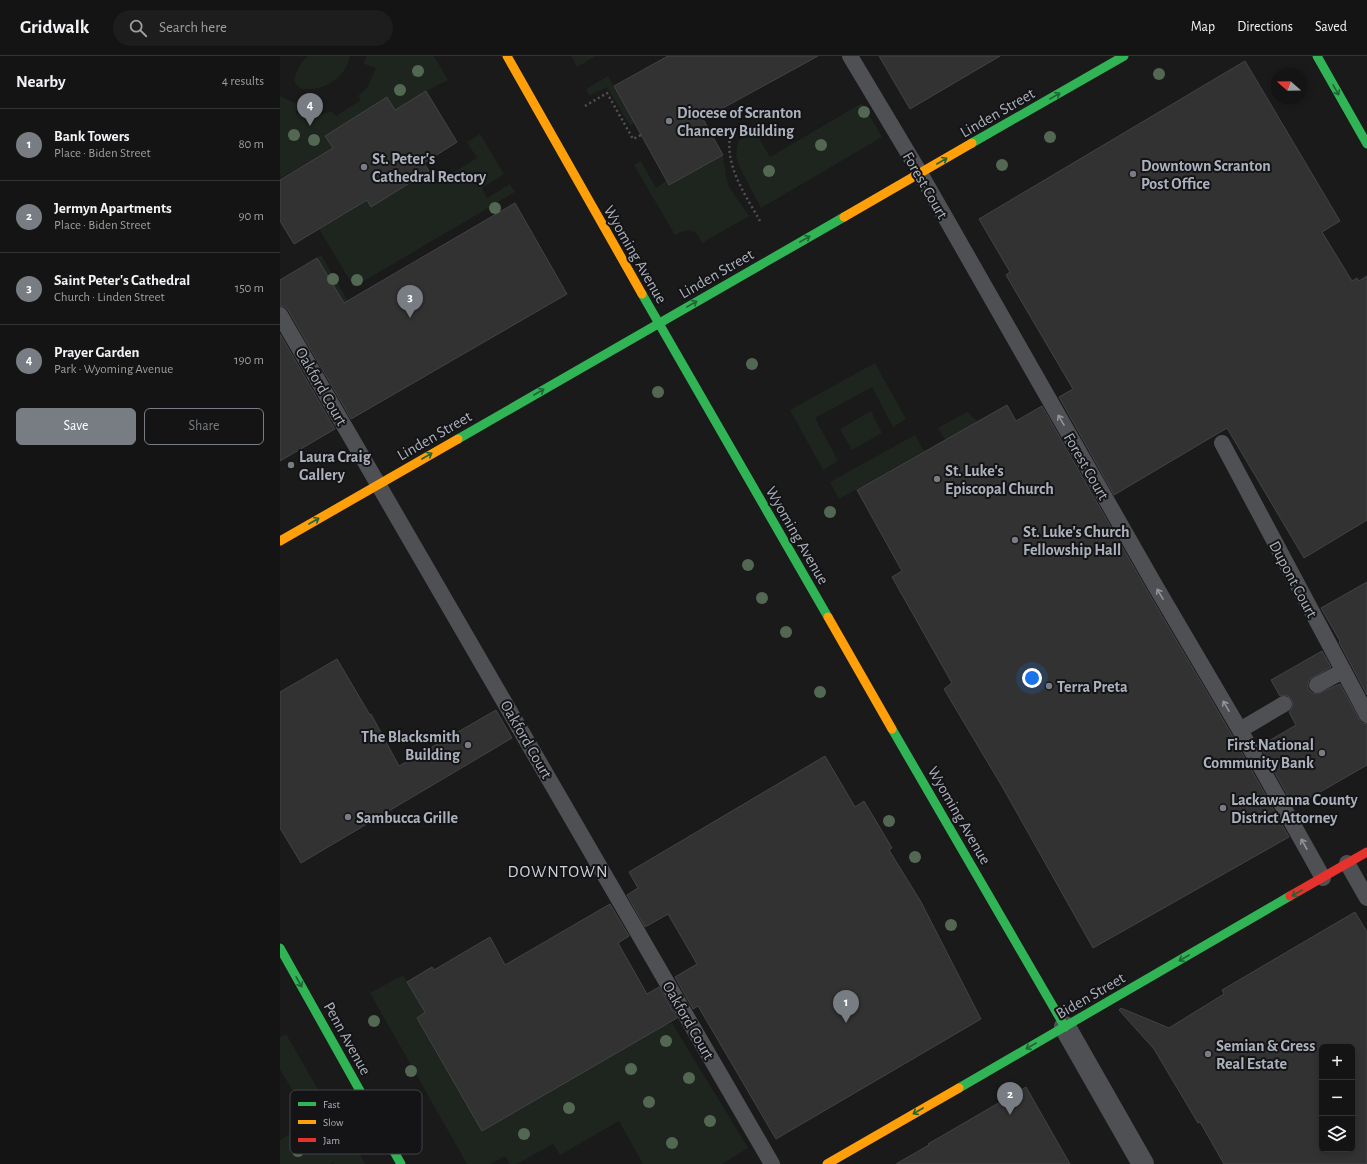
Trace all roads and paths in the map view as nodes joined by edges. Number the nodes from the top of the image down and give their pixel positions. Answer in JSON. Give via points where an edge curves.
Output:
{"nodes":[{"id":1,"x":507,"y":56,"type":"edge"},
{"id":2,"x":850,"y":56,"type":"edge"},
{"id":3,"x":1124,"y":56,"type":"edge"},
{"id":4,"x":1317,"y":56,"type":"edge"},
{"id":5,"x":585,"y":106,"type":"dead end"},
{"id":6,"x":731,"y":131,"type":"dead end"},
{"id":7,"x":641,"y":135,"type":"dead end"},
{"id":8,"x":1367,"y":144,"type":"edge"},
{"id":9,"x":920,"y":173,"type":"junction"},
{"id":10,"x":760,"y":221,"type":"dead end"},
{"id":11,"x":280,"y":315,"type":"edge"},
{"id":12,"x":658,"y":324,"type":"junction"},
{"id":13,"x":1222,"y":443,"type":"dead end"},
{"id":14,"x":379,"y":484,"type":"junction"},
{"id":15,"x":280,"y":541,"type":"edge"},
{"id":16,"x":1343,"y":671,"type":"junction"},
{"id":17,"x":1317,"y":685,"type":"dead end"},
{"id":18,"x":1284,"y":704,"type":"dead end"},
{"id":19,"x":1367,"y":715,"type":"edge"},
{"id":20,"x":1240,"y":730,"type":"junction"},
{"id":21,"x":1367,"y":852,"type":"edge"},
{"id":22,"x":1347,"y":863,"type":"junction"},
{"id":23,"x":1323,"y":878,"type":"junction"},
{"id":24,"x":1367,"y":898,"type":"edge"},
{"id":25,"x":280,"y":948,"type":"edge"},
{"id":26,"x":1065,"y":1027,"type":"junction"},
{"id":27,"x":360,"y":1090,"type":"edge"},
{"id":28,"x":395,"y":1154,"type":"edge"},
{"id":29,"x":401,"y":1164,"type":"edge"},
{"id":30,"x":772,"y":1164,"type":"edge"},
{"id":31,"x":827,"y":1164,"type":"edge"},
{"id":32,"x":1143,"y":1164,"type":"edge"}],
"edges":[{"from":1,"to":12,"type":"main road","name":"Wyoming Avenue"},
{"from":2,"to":9,"type":"lane","name":"Forest Court"},
{"from":9,"to":3,"type":"main road","name":"Linden Street","one_way":true},
{"from":4,"to":8,"type":"main road","one_way":true},
{"from":5,"to":7,"type":"path","via":[[607,93],[634,139]]},
{"from":6,"to":10,"type":"path","via":[[729,140],[733,170]]},
{"from":12,"to":9,"type":"main road","name":"Linden Street","one_way":true},
{"from":20,"to":9,"type":"lane","name":"Forest Court","one_way":true,"via":[[1148,574]]},
{"from":11,"to":14,"type":"lane","name":"Oakford Court"},
{"from":14,"to":12,"type":"main road","name":"Linden Street","one_way":true},
{"from":12,"to":26,"type":"main road","name":"Wyoming Avenue"},
{"from":13,"to":16,"type":"lane","name":"Dupont Court"},
{"from":15,"to":14,"type":"main road","name":"Linden Street","one_way":true},
{"from":14,"to":30,"type":"lane","name":"Oakford Court"},
{"from":16,"to":17,"type":"lane"},
{"from":16,"to":19,"type":"lane","name":"Dupont Court"},
{"from":18,"to":20,"type":"lane"},
{"from":23,"to":20,"type":"lane","name":"Forest Court","one_way":true},
{"from":21,"to":22,"type":"main road","name":"Biden Street"},
{"from":22,"to":23,"type":"main road","name":"Biden Street"},
{"from":22,"to":24,"type":"lane"},
{"from":23,"to":26,"type":"main road","name":"Biden Street","one_way":true},
{"from":25,"to":27,"type":"main road","name":"Penn Avenue","one_way":true},
{"from":26,"to":31,"type":"main road","name":"Biden Street","one_way":true},
{"from":26,"to":32,"type":"street"},
{"from":28,"to":29,"type":"main road","name":"Penn Avenue","one_way":true}]}
